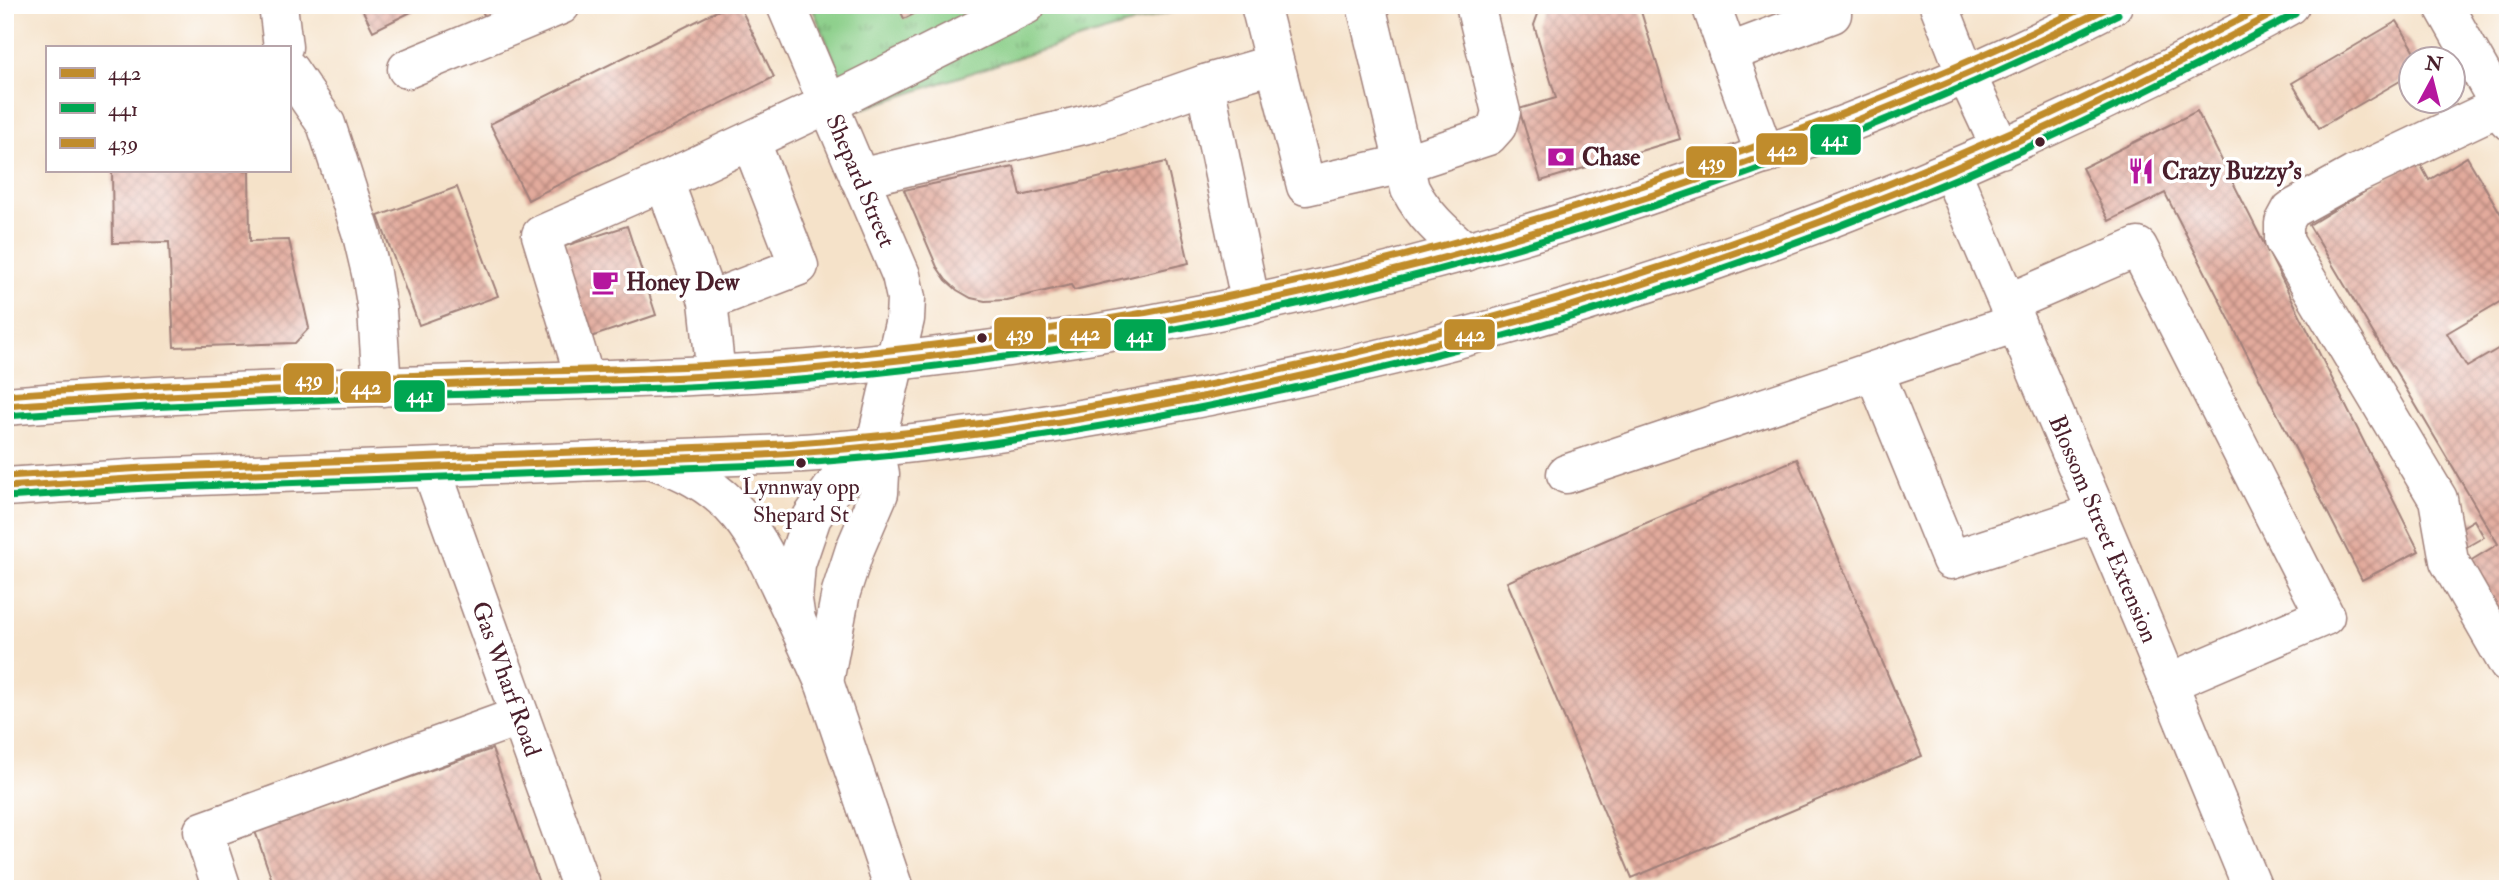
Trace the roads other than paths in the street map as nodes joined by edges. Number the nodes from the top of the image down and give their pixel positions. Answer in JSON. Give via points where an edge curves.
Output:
{"nodes":[{"id":1,"x":278,"y":5,"type":"edge"},
{"id":2,"x":561,"y":5,"type":"edge"},
{"id":3,"x":786,"y":5,"type":"edge"},
{"id":4,"x":1026,"y":5,"type":"edge"},
{"id":5,"x":1260,"y":5,"type":"edge"},
{"id":6,"x":1366,"y":5,"type":"edge"},
{"id":7,"x":1475,"y":5,"type":"edge"},
{"id":8,"x":1711,"y":5,"type":"edge"},
{"id":9,"x":1832,"y":5,"type":"edge"},
{"id":10,"x":1939,"y":5,"type":"edge"},
{"id":11,"x":2113,"y":5,"type":"edge"},
{"id":12,"x":2290,"y":5,"type":"edge"},
{"id":13,"x":2442,"y":5,"type":"edge"},
{"id":14,"x":283,"y":46,"type":"edge"},
{"id":15,"x":1728,"y":53,"type":"junction"},
{"id":16,"x":1274,"y":64,"type":"junction"},
{"id":17,"x":407,"y":69,"type":"dead end"},
{"id":18,"x":290,"y":71,"type":"edge"},
{"id":19,"x":1966,"y":74,"type":"junction"},
{"id":20,"x":1205,"y":84,"type":"junction"},
{"id":21,"x":828,"y":104,"type":"junction"},
{"id":22,"x":2504,"y":113,"type":"edge"},
{"id":23,"x":751,"y":142,"type":"junction"},
{"id":24,"x":2001,"y":149,"type":"junction"},
{"id":25,"x":1765,"y":155,"type":"junction"},
{"id":26,"x":1403,"y":164,"type":"junction"},
{"id":27,"x":1951,"y":170,"type":"junction"},
{"id":28,"x":859,"y":178,"type":"junction"},
{"id":29,"x":664,"y":181,"type":"junction"},
{"id":30,"x":1466,"y":252,"type":"junction"},
{"id":31,"x":708,"y":300,"type":"junction"},
{"id":32,"x":1251,"y":305,"type":"junction"},
{"id":33,"x":2012,"y":313,"type":"junction"},
{"id":34,"x":896,"y":361,"type":"junction"},
{"id":35,"x":1874,"y":371,"type":"junction"},
{"id":36,"x":716,"y":375,"type":"junction"},
{"id":37,"x":585,"y":379,"type":"junction"},
{"id":38,"x":383,"y":387,"type":"junction"},
{"id":39,"x":5,"y":406,"type":"edge"},
{"id":40,"x":875,"y":447,"type":"junction"},
{"id":41,"x":647,"y":458,"type":"junction"},
{"id":42,"x":431,"y":468,"type":"junction"},
{"id":43,"x":1566,"y":474,"type":"dead end"},
{"id":44,"x":5,"y":487,"type":"edge"},
{"id":45,"x":2097,"y":513,"type":"junction"},
{"id":46,"x":796,"y":620,"type":"junction"},
{"id":47,"x":2508,"y":664,"type":"edge"},
{"id":48,"x":824,"y":682,"type":"junction"},
{"id":49,"x":2168,"y":683,"type":"junction"},
{"id":50,"x":520,"y":716,"type":"junction"},
{"id":51,"x":222,"y":889,"type":"edge"},
{"id":52,"x":582,"y":889,"type":"edge"},
{"id":53,"x":894,"y":889,"type":"edge"},
{"id":54,"x":2253,"y":889,"type":"edge"}],
"edges":[{"from":1,"to":14,"type":"main road"},
{"from":2,"to":17,"type":"main road"},
{"from":3,"to":21,"type":"main road","name":"Shepard Street"},
{"from":4,"to":21,"type":"main road"},
{"from":5,"to":16,"type":"main road"},
{"from":6,"to":26,"type":"main road"},
{"from":7,"to":26,"type":"main road","via":[[1502,112],[1497,126],[1488,136]]},
{"from":8,"to":15,"type":"main road"},
{"from":9,"to":15,"type":"main road","via":[[1832,14]]},
{"from":10,"to":19,"type":"main road"},
{"from":11,"to":19,"type":"main road"},
{"from":12,"to":24,"type":"main road","via":[[2171,69]]},
{"from":13,"to":22,"type":"main road"},
{"from":15,"to":25,"type":"main road"},
{"from":16,"to":20,"type":"main road"},
{"from":16,"to":26,"type":"main road","via":[[1306,186]]},
{"from":18,"to":38,"type":"main road","via":[[326,124],[362,235],[372,273]]},
{"from":19,"to":24,"type":"main road"},
{"from":19,"to":25,"type":"main road"},
{"from":20,"to":28,"type":"main road","via":[[1100,121]]},
{"from":20,"to":32,"type":"main road"},
{"from":21,"to":23,"type":"main road"},
{"from":21,"to":28,"type":"main road","name":"Shepard Street"},
{"from":22,"to":47,"type":"main road","via":[[2354,175],[2291,210],[2284,223],[2284,241],[2438,499],[2449,561]]},
{"from":23,"to":29,"type":"main road"},
{"from":23,"to":31,"type":"main road","via":[[799,266]]},
{"from":24,"to":27,"type":"main road"},
{"from":25,"to":30,"type":"main road"},
{"from":26,"to":30,"type":"main road","via":[[1420,207]]},
{"from":27,"to":33,"type":"main road","name":"Blossom Street Extension"},
{"from":27,"to":40,"type":"main road","via":[[1683,273],[1425,349],[1216,395]]},
{"from":28,"to":34,"type":"main road","name":"Shepard Street","via":[[905,290],[905,319]]},
{"from":29,"to":31,"type":"main road"},
{"from":29,"to":37,"type":"main road","via":[[541,234]]},
{"from":30,"to":32,"type":"main road"},
{"from":31,"to":36,"type":"main road"},
{"from":32,"to":34,"type":"main road"},
{"from":33,"to":35,"type":"main road"},
{"from":33,"to":45,"type":"main road","name":"Blossom Street Extension"},
{"from":33,"to":49,"type":"main road","via":[[2138,247],[2325,617]]},
{"from":34,"to":36,"type":"main road"},
{"from":34,"to":40,"type":"main road","name":"Shepard Street"},
{"from":35,"to":43,"type":"main road"},
{"from":35,"to":45,"type":"main road","via":[[1951,560]]},
{"from":36,"to":37,"type":"main road"},
{"from":37,"to":38,"type":"main road"},
{"from":38,"to":39,"type":"main road"},
{"from":40,"to":41,"type":"main road"},
{"from":40,"to":46,"type":"main road","via":[[834,486],[812,517],[793,582]]},
{"from":40,"to":48,"type":"main road","via":[[879,493],[841,592]]},
{"from":41,"to":42,"type":"main road"},
{"from":41,"to":46,"type":"main road","via":[[692,476],[741,515]]},
{"from":42,"to":44,"type":"main road"},
{"from":42,"to":50,"type":"main road","name":"Gas Wharf Road"},
{"from":45,"to":49,"type":"main road","name":"Blossom Street Extension"},
{"from":46,"to":48,"type":"main road"},
{"from":48,"to":53,"type":"main road"},
{"from":49,"to":54,"type":"main road","name":"Blossom Street Extension"},
{"from":50,"to":51,"type":"main road","via":[[203,831]]},
{"from":50,"to":52,"type":"main road","name":"Gas Wharf Road"}]}
